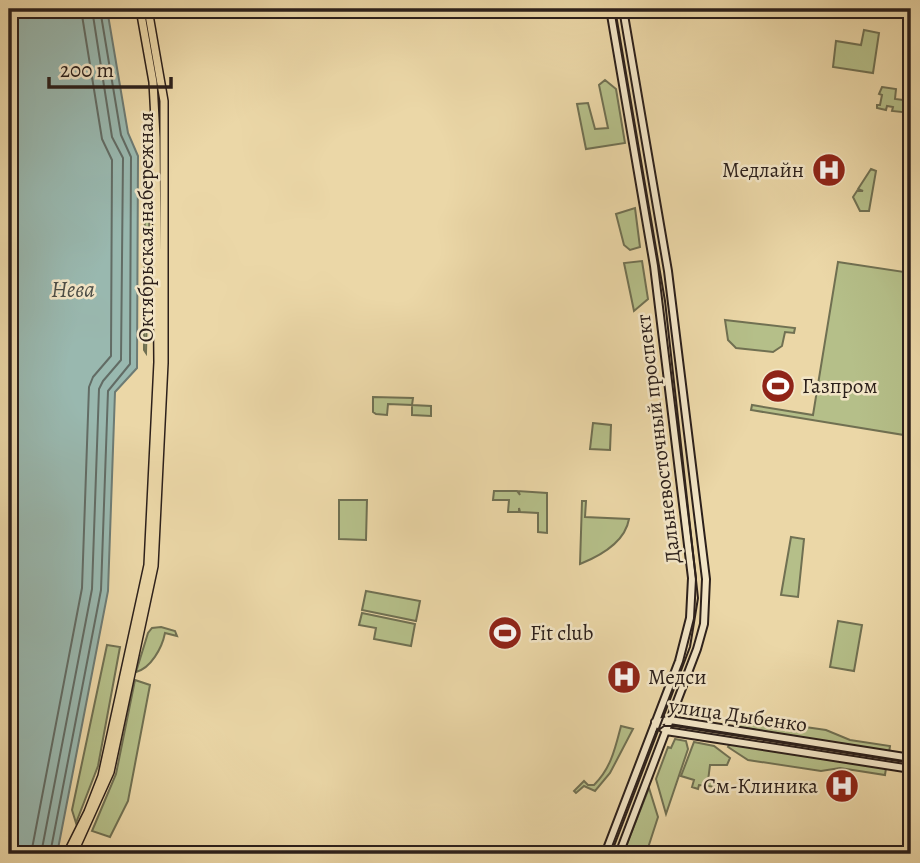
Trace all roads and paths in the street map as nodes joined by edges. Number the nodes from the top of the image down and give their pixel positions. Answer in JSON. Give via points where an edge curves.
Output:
{"nodes":[{"id":1,"x":140,"y":9,"type":"edge"},
{"id":2,"x":148,"y":9,"type":"edge"},
{"id":3,"x":610,"y":9,"type":"edge"},
{"id":4,"x":623,"y":9,"type":"edge"},
{"id":5,"x":161,"y":362,"type":"junction"},
{"id":6,"x":151,"y":565,"type":"junction"},
{"id":7,"x":670,"y":720,"type":"junction"},
{"id":8,"x":655,"y":722,"type":"junction"},
{"id":9,"x":666,"y":732,"type":"junction"},
{"id":10,"x":911,"y":758,"type":"edge"},
{"id":11,"x":911,"y":769,"type":"edge"},
{"id":12,"x":67,"y":854,"type":"edge"},
{"id":13,"x":74,"y":854,"type":"edge"},
{"id":14,"x":604,"y":854,"type":"edge"},
{"id":15,"x":619,"y":854,"type":"edge"}],
"edges":[{"from":1,"to":5,"type":"main road","name":"Октябрьская набережная","via":[[155,94]]},
{"from":2,"to":5,"type":"main road","name":"Октябрьская набережная","via":[[164,100]]},
{"from":3,"to":8,"type":"main road","name":"Дальневосточный проспект","via":[[654,266],[692,578],[687,634]]},
{"from":4,"to":7,"type":"main road","name":"Дальневосточный проспект","via":[[668,271],[706,579],[698,649]]},
{"from":5,"to":6,"type":"main road"},
{"from":6,"to":12,"type":"main road","via":[[102,776]]},
{"from":6,"to":13,"type":"main road","via":[[110,772]]},
{"from":7,"to":8,"type":"main road","name":"улица Дыбенко"},
{"from":7,"to":9,"type":"main road","name":"Дальневосточный проспект"},
{"from":7,"to":10,"type":"main road","name":"улица Дыбенко"},
{"from":8,"to":9,"type":"main road","name":"улица Дыбенко"},
{"from":8,"to":14,"type":"main road","name":"Дальневосточный проспект"},
{"from":9,"to":11,"type":"main road","name":"улица Дыбенко"},
{"from":9,"to":15,"type":"main road","name":"Дальневосточный проспект"}]}
